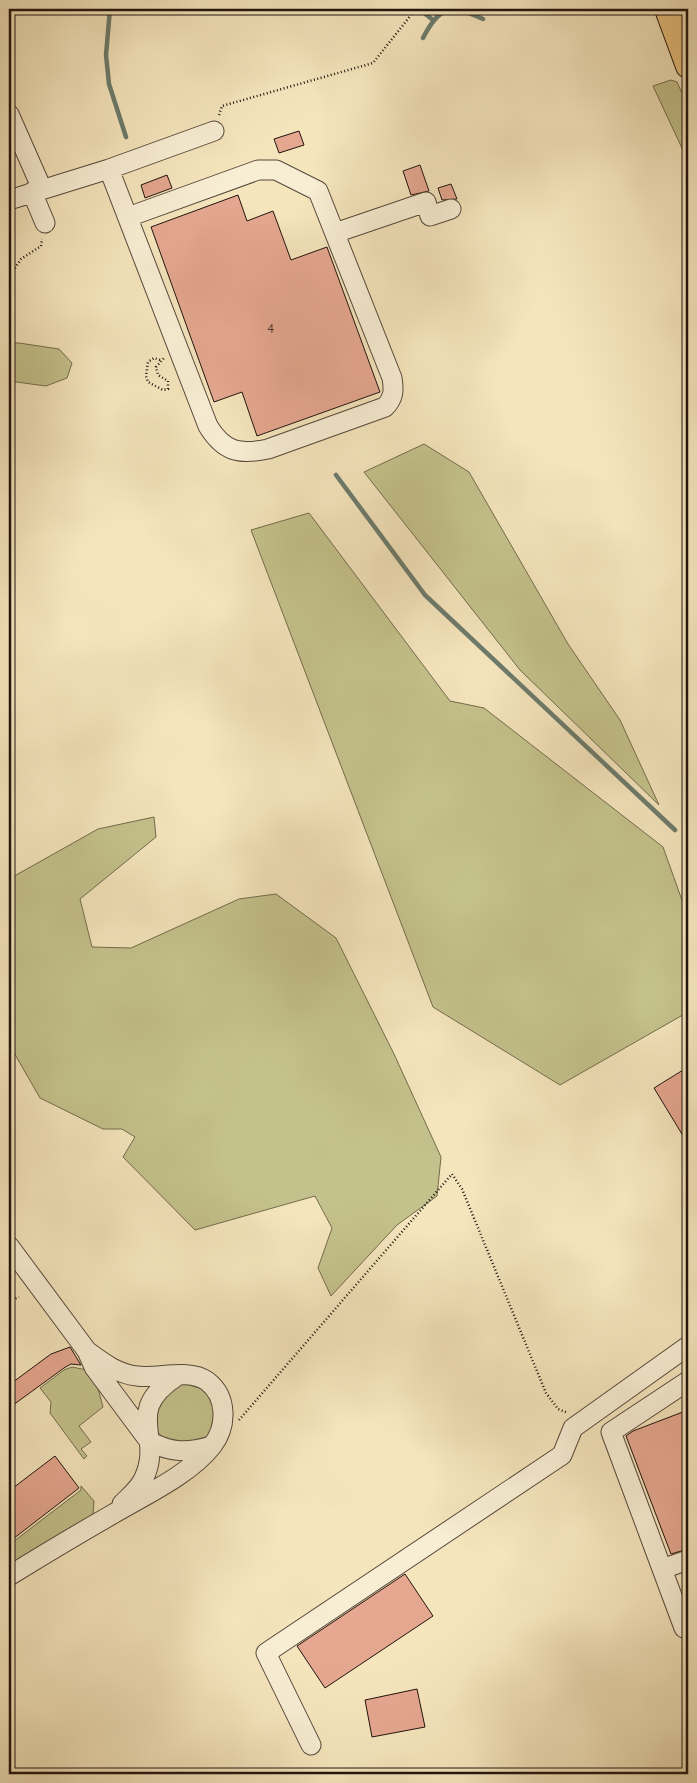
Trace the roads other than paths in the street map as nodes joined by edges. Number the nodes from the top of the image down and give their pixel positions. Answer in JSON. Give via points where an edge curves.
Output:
{"nodes":[{"id":1,"x":667,"y":9,"type":"edge"},
{"id":2,"x":688,"y":66,"type":"edge"},
{"id":3,"x":9,"y":119,"type":"edge"},
{"id":4,"x":214,"y":131,"type":"road end"},
{"id":5,"x":109,"y":169,"type":"junction"},
{"id":6,"x":37,"y":191,"type":"junction"},
{"id":7,"x":9,"y":200,"type":"edge"},
{"id":8,"x":451,"y":209,"type":"dead end"},
{"id":9,"x":128,"y":217,"type":"junction"},
{"id":10,"x":45,"y":223,"type":"road end"},
{"id":11,"x":335,"y":233,"type":"junction"},
{"id":12,"x":9,"y":1246,"type":"edge"},
{"id":13,"x":688,"y":1346,"type":"edge"},
{"id":14,"x":87,"y":1350,"type":"junction"},
{"id":15,"x":177,"y":1376,"type":"junction"},
{"id":16,"x":688,"y":1381,"type":"edge"},
{"id":17,"x":216,"y":1440,"type":"junction"},
{"id":18,"x":149,"y":1441,"type":"junction"},
{"id":19,"x":115,"y":1513,"type":"junction"},
{"id":20,"x":688,"y":1560,"type":"edge"},
{"id":21,"x":662,"y":1569,"type":"junction"},
{"id":22,"x":9,"y":1576,"type":"edge"},
{"id":23,"x":688,"y":1627,"type":"edge"},
{"id":24,"x":311,"y":1745,"type":"dead end"}],
"edges":[{"from":1,"to":2,"type":"main road"},
{"from":3,"to":6,"type":"street"},
{"from":4,"to":5,"type":"street"},
{"from":5,"to":6,"type":"street"},
{"from":5,"to":9,"type":"street"},
{"from":6,"to":7,"type":"street"},
{"from":6,"to":10,"type":"street"},
{"from":8,"to":11,"type":"street","via":[[430,216],[426,202]]},
{"from":9,"to":11,"type":"street","via":[[258,170],[276,170],[318,191]]},
{"from":9,"to":11,"type":"street","via":[[208,426],[218,442],[248,453],[268,449],[385,407],[391,401],[394,390],[392,378]]},
{"from":12,"to":14,"type":"street"},
{"from":13,"to":24,"type":"street","via":[[573,1428],[562,1455],[266,1653]]},
{"from":14,"to":15,"type":"street","via":[[115,1370],[134,1376]]},
{"from":14,"to":18,"type":"street","via":[[94,1367]]},
{"from":15,"to":17,"type":"street","via":[[207,1381],[218,1392],[224,1422]]},
{"from":15,"to":18,"type":"street","via":[[154,1394],[149,1405]]},
{"from":16,"to":21,"type":"street","via":[[611,1432]]},
{"from":17,"to":18,"type":"street","via":[[180,1452]]},
{"from":17,"to":19,"type":"street","via":[[201,1458],[148,1496]]},
{"from":18,"to":19,"type":"street","via":[[144,1478]]},
{"from":19,"to":22,"type":"street"},
{"from":20,"to":21,"type":"street"},
{"from":21,"to":23,"type":"street","via":[[684,1628]]}]}
